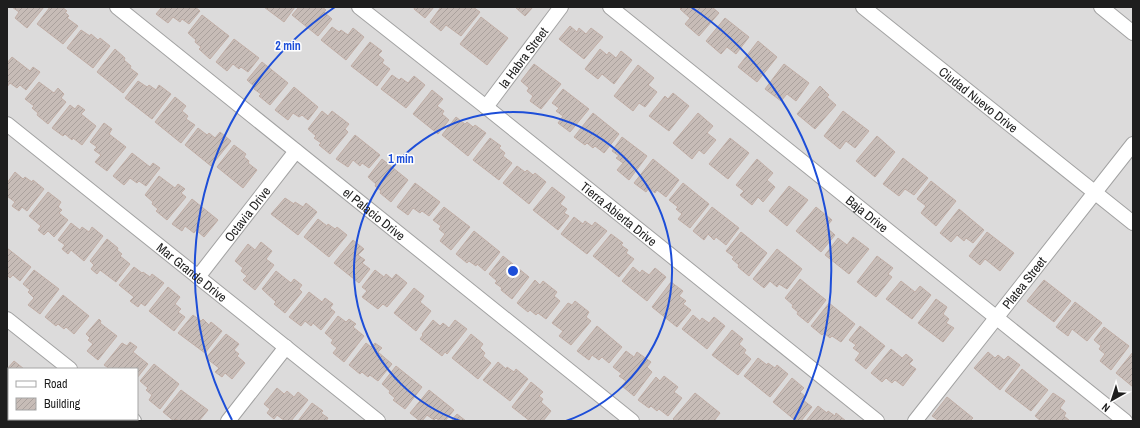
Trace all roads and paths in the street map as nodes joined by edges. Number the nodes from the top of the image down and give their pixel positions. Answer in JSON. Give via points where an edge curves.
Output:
{"nodes":[{"id":1,"x":117,"y":7,"type":"edge"},
{"id":2,"x":359,"y":7,"type":"edge"},
{"id":3,"x":561,"y":7,"type":"edge"},
{"id":4,"x":610,"y":7,"type":"edge"},
{"id":5,"x":863,"y":7,"type":"edge"},
{"id":6,"x":1101,"y":7,"type":"edge"},
{"id":7,"x":1133,"y":33,"type":"edge"},
{"id":8,"x":486,"y":107,"type":"junction"},
{"id":9,"x":7,"y":124,"type":"edge"},
{"id":10,"x":1133,"y":144,"type":"edge"},
{"id":11,"x":296,"y":151,"type":"junction"},
{"id":12,"x":1095,"y":192,"type":"junction"},
{"id":13,"x":1133,"y":222,"type":"edge"},
{"id":14,"x":198,"y":277,"type":"junction"},
{"id":15,"x":997,"y":318,"type":"junction"},
{"id":16,"x":7,"y":319,"type":"edge"},
{"id":17,"x":286,"y":347,"type":"junction"},
{"id":18,"x":69,"y":368,"type":"edge"},
{"id":19,"x":228,"y":421,"type":"edge"},
{"id":20,"x":378,"y":421,"type":"edge"},
{"id":21,"x":632,"y":421,"type":"edge"},
{"id":22,"x":877,"y":421,"type":"edge"},
{"id":23,"x":915,"y":421,"type":"edge"},
{"id":24,"x":1125,"y":421,"type":"edge"}],
"edges":[{"from":1,"to":11,"type":"street","name":"el Palacio Drive"},
{"from":2,"to":8,"type":"street","name":"Tierra Abierta Drive"},
{"from":3,"to":8,"type":"street","name":"la Habra Street"},
{"from":4,"to":15,"type":"street","name":"Baja Drive"},
{"from":5,"to":12,"type":"street","name":"Ciudad Nuevo Drive"},
{"from":6,"to":7,"type":"street"},
{"from":8,"to":22,"type":"street","name":"Tierra Abierta Drive"},
{"from":9,"to":14,"type":"street","name":"Mar Grande Drive"},
{"from":10,"to":12,"type":"street","name":"Platea Street"},
{"from":11,"to":14,"type":"street","name":"Octavia Drive"},
{"from":11,"to":21,"type":"street","name":"el Palacio Drive"},
{"from":12,"to":13,"type":"street","name":"Ciudad Nuevo Drive"},
{"from":12,"to":15,"type":"street","name":"Platea Street"},
{"from":14,"to":17,"type":"street","name":"Mar Grande Drive"},
{"from":15,"to":23,"type":"street","name":"Platea Street"},
{"from":15,"to":24,"type":"street","name":"Baja Drive"},
{"from":16,"to":18,"type":"street"},
{"from":17,"to":19,"type":"street"},
{"from":17,"to":20,"type":"street","name":"Mar Grande Drive"}]}
